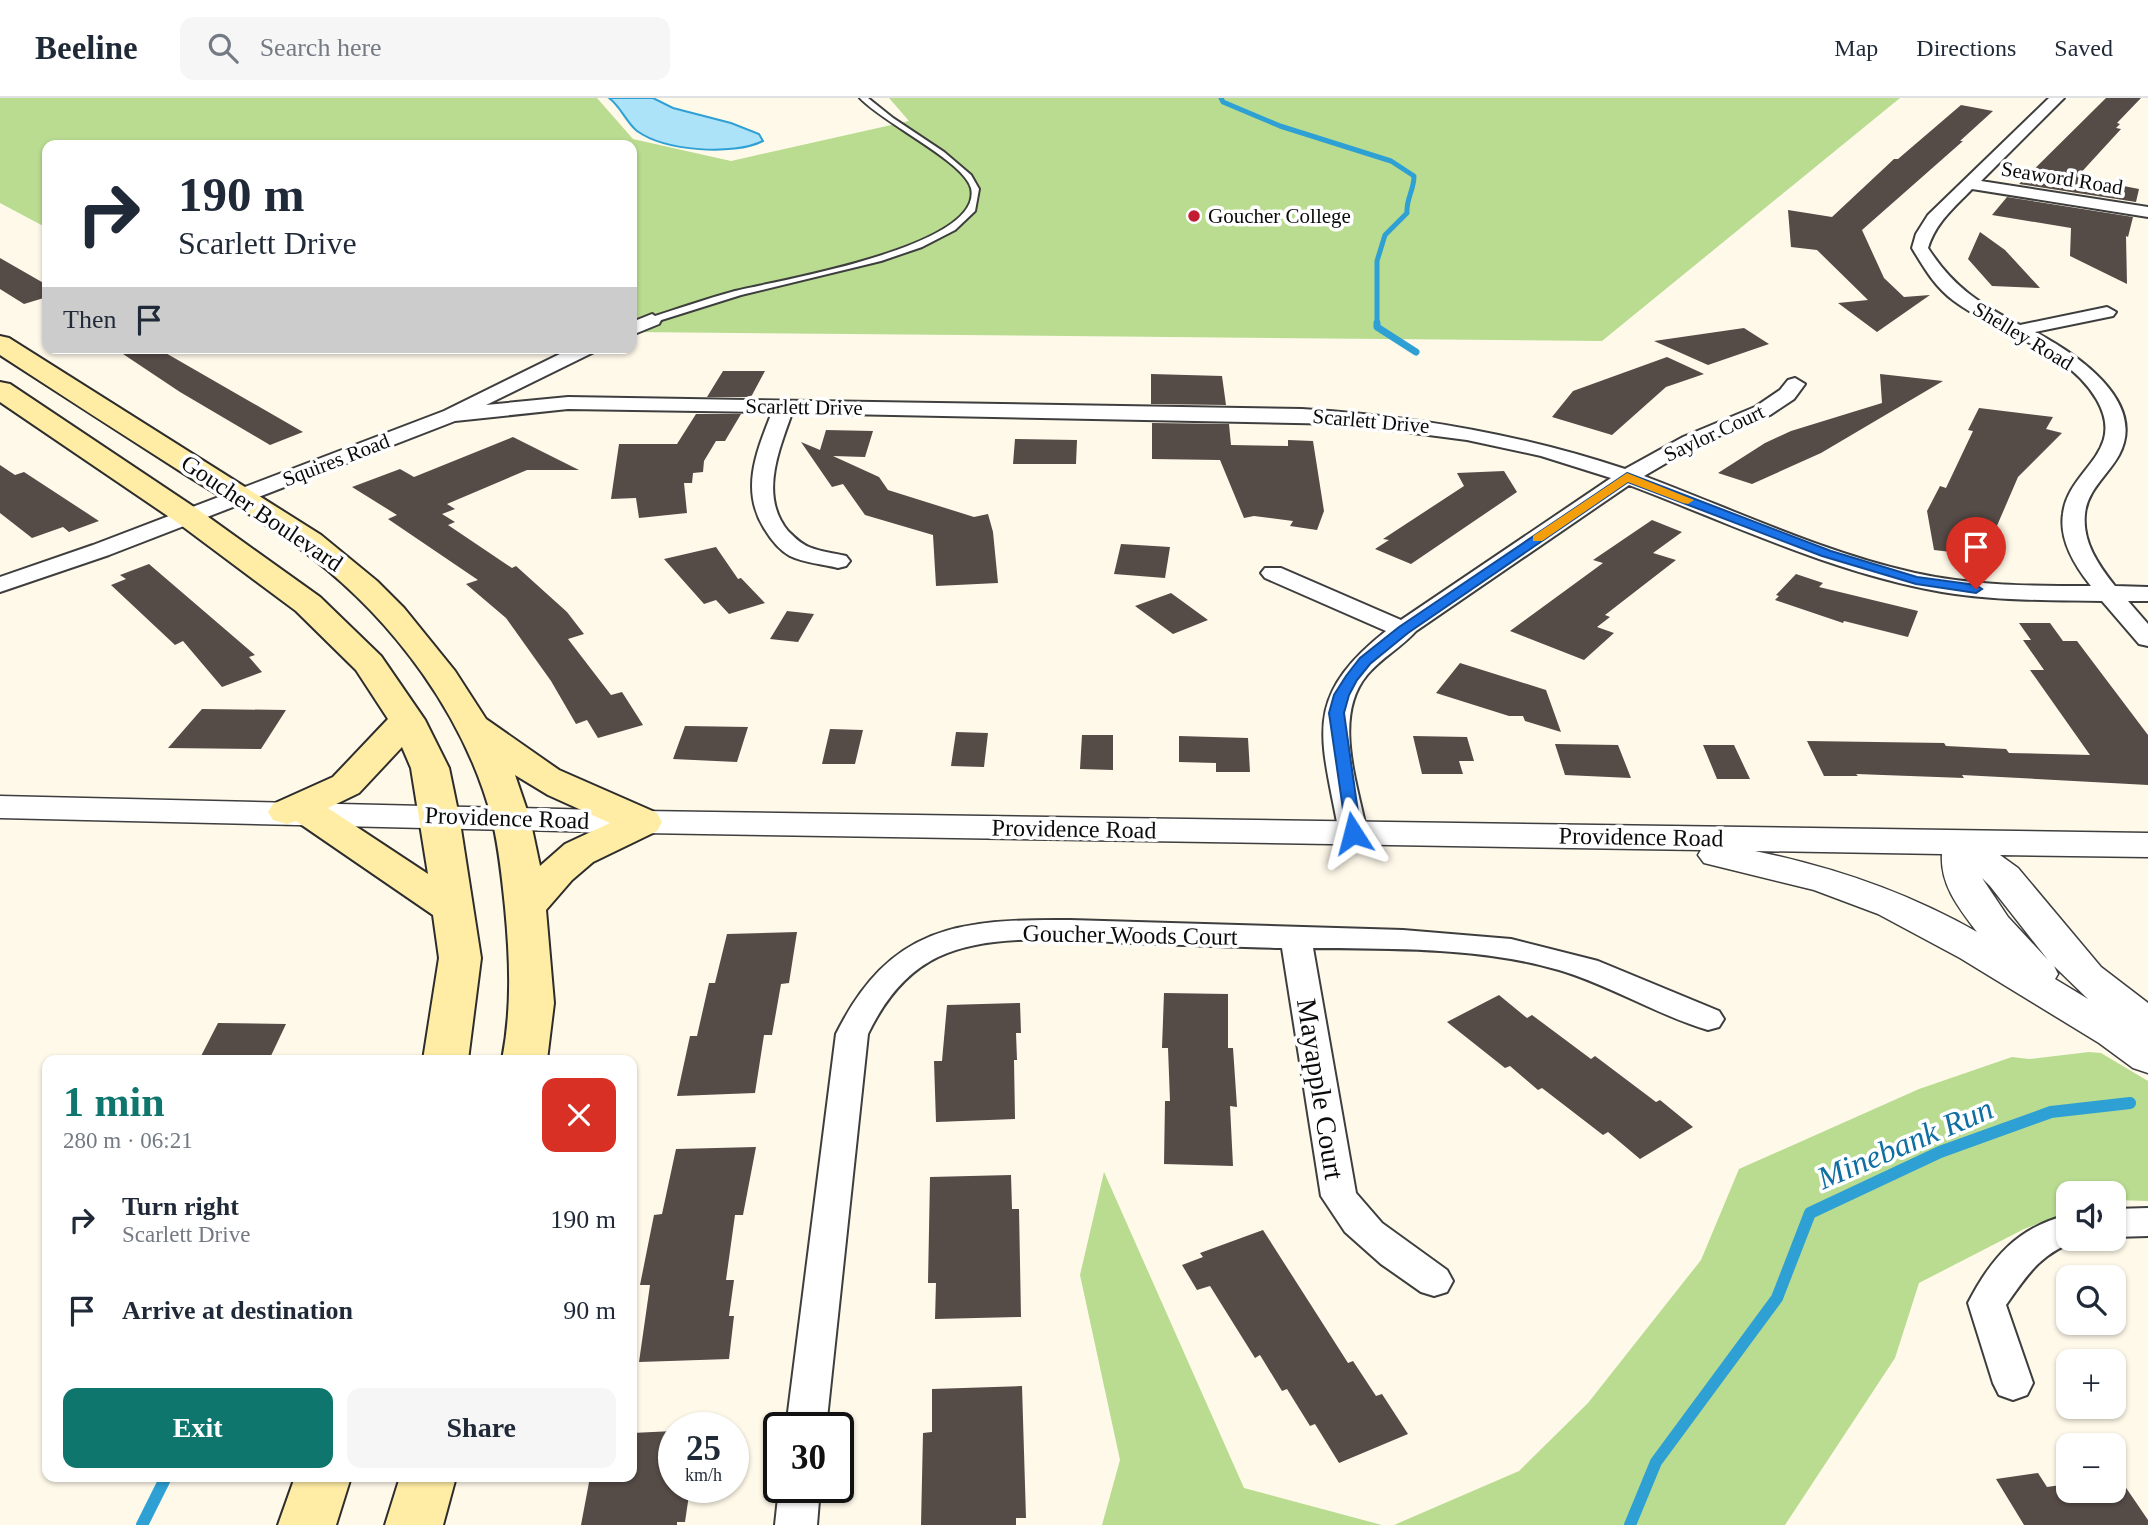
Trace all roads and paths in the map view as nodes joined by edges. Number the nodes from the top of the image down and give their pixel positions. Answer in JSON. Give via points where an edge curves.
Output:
{"nodes":[{"id":1,"x":864,"y":98,"type":"edge"},
{"id":2,"x":2057,"y":98,"type":"edge"},
{"id":3,"x":1969,"y":184,"type":"junction"},
{"id":4,"x":2148,"y":212,"type":"edge"},
{"id":5,"x":2107,"y":312,"type":"dead end"},
{"id":6,"x":652,"y":320,"type":"joint"},
{"id":7,"x":637,"y":327,"type":"edge"},
{"id":8,"x":2016,"y":331,"type":"junction"},
{"id":9,"x":0,"y":344,"type":"edge"},
{"id":10,"x":574,"y":354,"type":"edge"},
{"id":11,"x":527,"y":376,"type":"junction"},
{"id":12,"x":1795,"y":384,"type":"dead end"},
{"id":13,"x":0,"y":390,"type":"edge"},
{"id":14,"x":568,"y":403,"type":"junction"},
{"id":15,"x":785,"y":407,"type":"junction"},
{"id":16,"x":452,"y":415,"type":"junction"},
{"id":17,"x":1627,"y":477,"type":"junction"},
{"id":18,"x":241,"y":496,"type":"junction"},
{"id":19,"x":189,"y":517,"type":"junction"},
{"id":20,"x":838,"y":561,"type":"dead end"},
{"id":21,"x":1273,"y":573,"type":"dead end"},
{"id":22,"x":0,"y":585,"type":"edge"},
{"id":23,"x":2110,"y":593,"type":"junction"},
{"id":24,"x":2148,"y":593,"type":"edge"},
{"id":25,"x":1404,"y":630,"type":"junction"},
{"id":26,"x":2148,"y":639,"type":"edge"},
{"id":27,"x":467,"y":718,"type":"junction"},
{"id":28,"x":407,"y":720,"type":"junction"},
{"id":29,"x":0,"y":807,"type":"edge"},
{"id":30,"x":299,"y":813,"type":"junction"},
{"id":31,"x":440,"y":817,"type":"junction"},
{"id":32,"x":511,"y":818,"type":"junction"},
{"id":33,"x":643,"y":822,"type":"junction"},
{"id":34,"x":1353,"y":833,"type":"junction"},
{"id":35,"x":1623,"y":837,"type":"junction"},
{"id":36,"x":1961,"y":842,"type":"junction"},
{"id":37,"x":2148,"y":845,"type":"edge"},
{"id":38,"x":525,"y":908,"type":"junction"},
{"id":39,"x":454,"y":909,"type":"junction"},
{"id":40,"x":1296,"y":939,"type":"junction"},
{"id":41,"x":1708,"y":1019,"type":"dead end"},
{"id":42,"x":2148,"y":1025,"type":"edge"},
{"id":43,"x":2108,"y":1031,"type":"junction"},
{"id":44,"x":447,"y":1055,"type":"edge"},
{"id":45,"x":526,"y":1055,"type":"edge"},
{"id":46,"x":2148,"y":1057,"type":"edge"},
{"id":47,"x":2148,"y":1222,"type":"edge"},
{"id":48,"x":2126,"y":1223,"type":"edge"},
{"id":49,"x":2056,"y":1232,"type":"edge"},
{"id":50,"x":1434,"y":1281,"type":"dead end"},
{"id":51,"x":2013,"y":1383,"type":"dead end"},
{"id":52,"x":808,"y":1412,"type":"edge"},
{"id":53,"x":321,"y":1482,"type":"edge"},
{"id":54,"x":427,"y":1482,"type":"edge"},
{"id":55,"x":798,"y":1503,"type":"edge"},
{"id":56,"x":307,"y":1525,"type":"edge"},
{"id":57,"x":414,"y":1525,"type":"edge"},
{"id":58,"x":796,"y":1525,"type":"edge"}],
"edges":[{"from":1,"to":6,"type":"lane","via":[[971,181],[976,199],[966,216],[944,233],[903,251]]},
{"from":2,"to":3,"type":"street","name":"Shelley Road"},
{"from":3,"to":4,"type":"street","name":"Seaword Road"},
{"from":3,"to":8,"type":"street","name":"Shelley Road","via":[[1934,218],[1920,248],[1940,281],[1957,296]]},
{"from":5,"to":8,"type":"street"},
{"from":6,"to":7,"type":"street"},
{"from":8,"to":23,"type":"street","name":"Shelley Road","via":[[2074,365],[2106,397],[2115,415],[2113,448],[2074,502],[2072,518],[2083,556]]},
{"from":9,"to":18,"type":"main road","name":"Goucher Boulevard"},
{"from":10,"to":11,"type":"street","name":"Squires Road"},
{"from":11,"to":14,"type":"street","name":"Scarlett Drive","via":[[536,389]]},
{"from":11,"to":16,"type":"street","name":"Squires Road"},
{"from":12,"to":17,"type":"street","name":"Saylor Court","via":[[1779,403],[1706,433]]},
{"from":13,"to":19,"type":"main road","name":"Goucher Boulevard"},
{"from":14,"to":15,"type":"street","name":"Scarlett Drive"},
{"from":14,"to":16,"type":"street","name":"Scarlett Drive"},
{"from":15,"to":17,"type":"street","name":"Scarlett Drive","via":[[1379,419],[1508,440]]},
{"from":15,"to":20,"type":"street","via":[[763,467],[763,507],[780,536],[799,551]]},
{"from":16,"to":18,"type":"street","name":"Squires Road"},
{"from":17,"to":23,"type":"street","name":"Scarlett Drive","via":[[1827,553],[1916,580],[1997,591]]},
{"from":17,"to":25,"type":"street","name":"Saylor Court"},
{"from":18,"to":19,"type":"street","name":"Squires Road"},
{"from":18,"to":27,"type":"main road","name":"Goucher Boulevard","via":[[337,561],[374,596],[439,671]]},
{"from":19,"to":22,"type":"street","name":"Squires Road"},
{"from":19,"to":28,"type":"main road","name":"Goucher Boulevard","via":[[308,604],[369,663]]},
{"from":21,"to":25,"type":"street"},
{"from":23,"to":24,"type":"street","name":"Scarlett Drive"},
{"from":23,"to":26,"type":"street","name":"Shelley Road"},
{"from":25,"to":34,"type":"street","name":"Saylor Court","via":[[1365,661],[1342,695],[1337,713]]},
{"from":27,"to":32,"type":"main road","name":"Goucher Boulevard"},
{"from":27,"to":33,"type":"main road","via":[[517,760],[573,792]]},
{"from":28,"to":30,"type":"main road","via":[[346,785]]},
{"from":28,"to":31,"type":"main road","name":"Goucher Boulevard","via":[[430,768]]},
{"from":29,"to":30,"type":"street","name":"Providence Road"},
{"from":30,"to":31,"type":"street","name":"Providence Road"},
{"from":30,"to":39,"type":"main road"},
{"from":31,"to":32,"type":"street","name":"Providence Road"},
{"from":31,"to":39,"type":"main road","name":"Goucher Boulevard"},
{"from":32,"to":33,"type":"street","name":"Providence Road"},
{"from":32,"to":38,"type":"main road","name":"Goucher Boulevard"},
{"from":33,"to":34,"type":"street","name":"Providence Road"},
{"from":33,"to":38,"type":"main road","via":[[579,853]]},
{"from":34,"to":35,"type":"street","name":"Providence Road"},
{"from":35,"to":36,"type":"street","name":"Providence Road"},
{"from":35,"to":43,"type":"street","via":[[1780,867],[1893,905]]},
{"from":36,"to":37,"type":"street","name":"Providence Road"},
{"from":36,"to":42,"type":"street","via":[[2004,877],[2087,977]]},
{"from":36,"to":43,"type":"street","via":[[1961,877],[1986,916],[2017,955]]},
{"from":38,"to":45,"type":"main road","name":"Goucher Boulevard","via":[[532,1005]]},
{"from":39,"to":44,"type":"main road","name":"Goucher Boulevard","via":[[460,958]]},
{"from":40,"to":41,"type":"street","name":"Goucher Woods Court","via":[[1424,942],[1527,952],[1606,975]]},
{"from":40,"to":50,"type":"street","name":"Mayapple Court","via":[[1339,1196],[1370,1234]]},
{"from":40,"to":52,"type":"street","name":"Goucher Woods Court","via":[[1040,931],[947,942],[892,971],[874,991],[852,1034]]},
{"from":43,"to":46,"type":"street"},
{"from":47,"to":48,"type":"street"},
{"from":49,"to":51,"type":"street","via":[[2025,1249],[1987,1303]]},
{"from":53,"to":56,"type":"main road"},
{"from":54,"to":57,"type":"main road"},
{"from":55,"to":58,"type":"street"}]}
